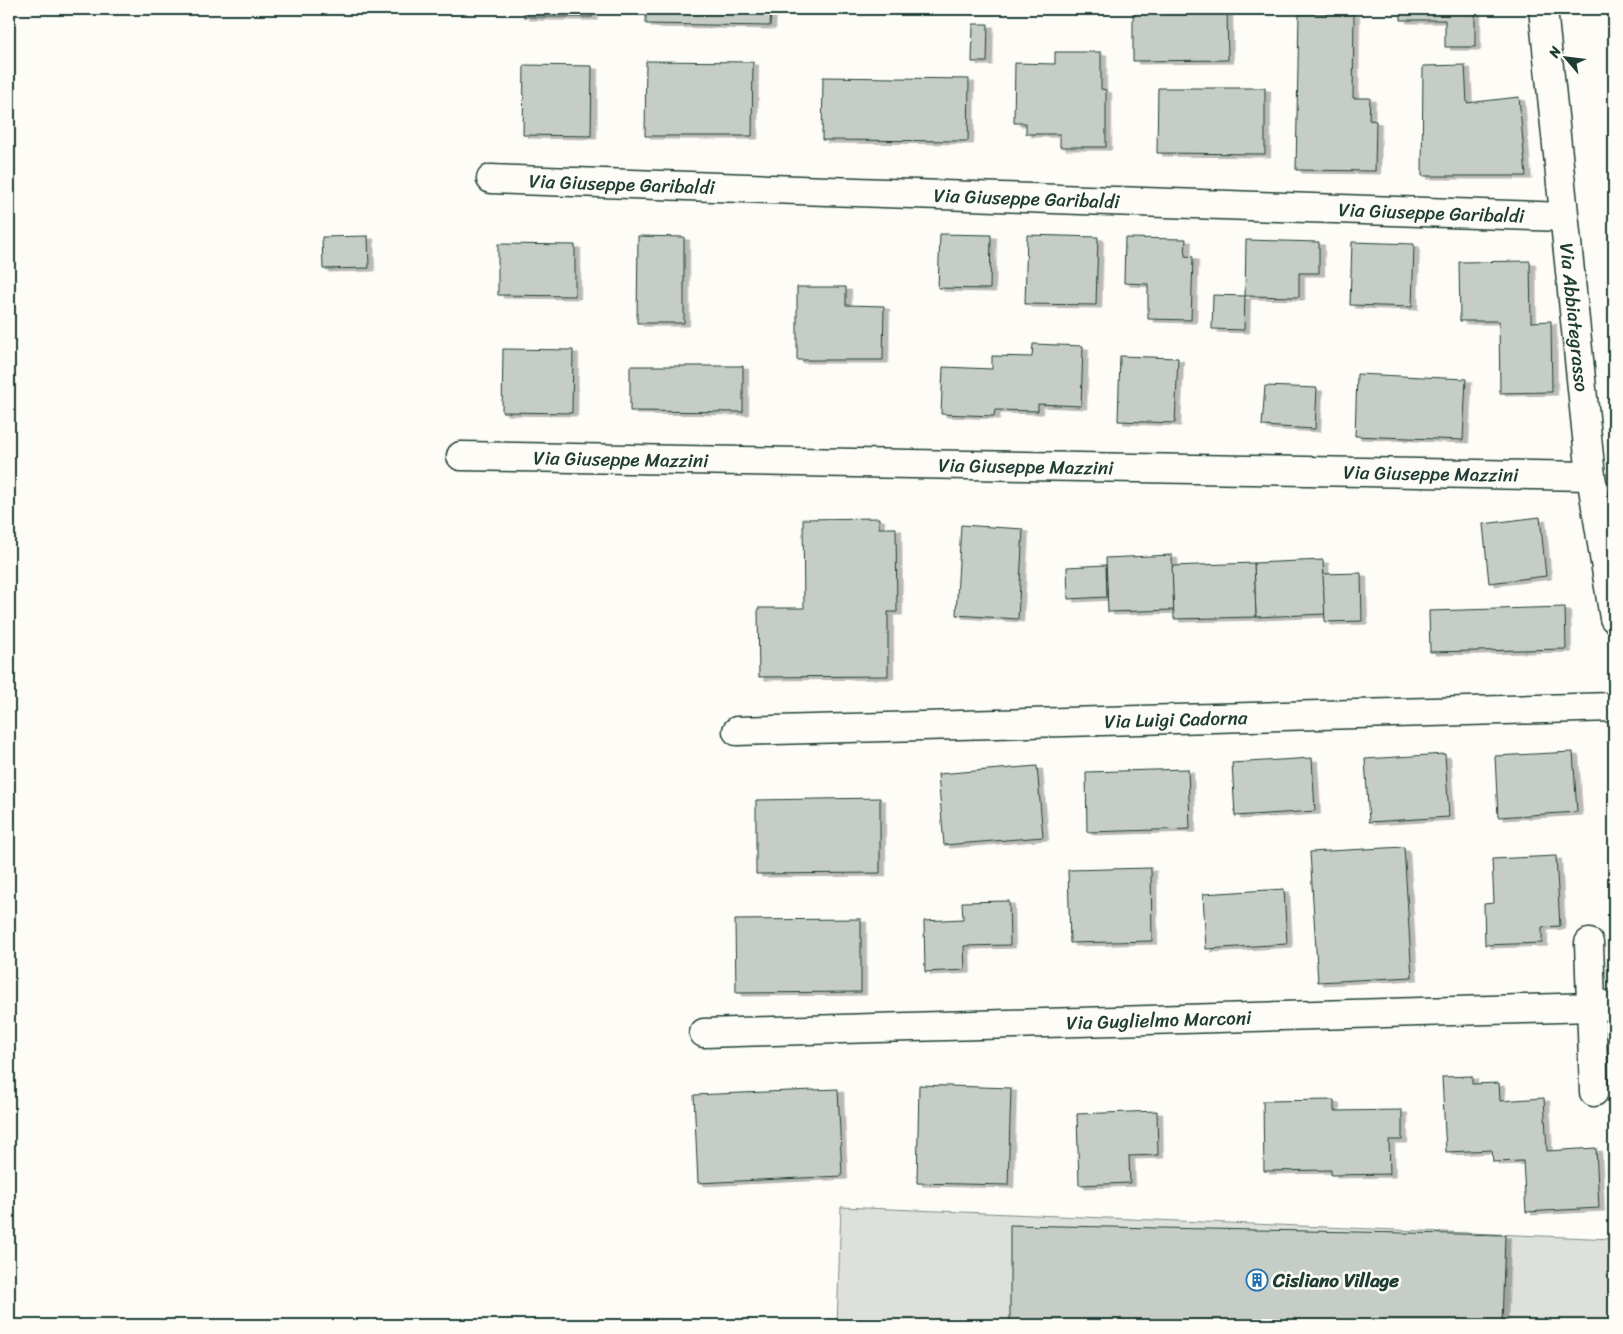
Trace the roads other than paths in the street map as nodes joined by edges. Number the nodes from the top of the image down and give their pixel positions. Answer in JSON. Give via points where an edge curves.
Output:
{"nodes":[{"id":1,"x":1545,"y":11,"type":"edge"},
{"id":2,"x":491,"y":180,"type":"dead end"},
{"id":3,"x":1564,"y":216,"type":"junction"},
{"id":4,"x":461,"y":456,"type":"dead end"},
{"id":5,"x":1591,"y":476,"type":"junction"},
{"id":6,"x":1614,"y":618,"type":"edge"},
{"id":7,"x":1614,"y":707,"type":"edge"},
{"id":8,"x":737,"y":731,"type":"dead end"},
{"id":9,"x":1589,"y":943,"type":"dead end"},
{"id":10,"x":1603,"y":1006,"type":"edge"},
{"id":11,"x":704,"y":1033,"type":"dead end"},
{"id":12,"x":1594,"y":1092,"type":"dead end"}],
"edges":[{"from":1,"to":3,"type":"street","name":"Via Abbiategrasso"},
{"from":2,"to":3,"type":"street","name":"Via Giuseppe Garibaldi"},
{"from":3,"to":5,"type":"street","name":"Via Abbiategrasso"},
{"from":4,"to":5,"type":"street","name":"Via Giuseppe Mazzini"},
{"from":5,"to":6,"type":"street","name":"Via Abbiategrasso"},
{"from":7,"to":8,"type":"street","name":"Via Luigi Cadorna"},
{"from":9,"to":10,"type":"street"},
{"from":10,"to":11,"type":"street","name":"Via Guglielmo Marconi"},
{"from":10,"to":12,"type":"street"}]}
